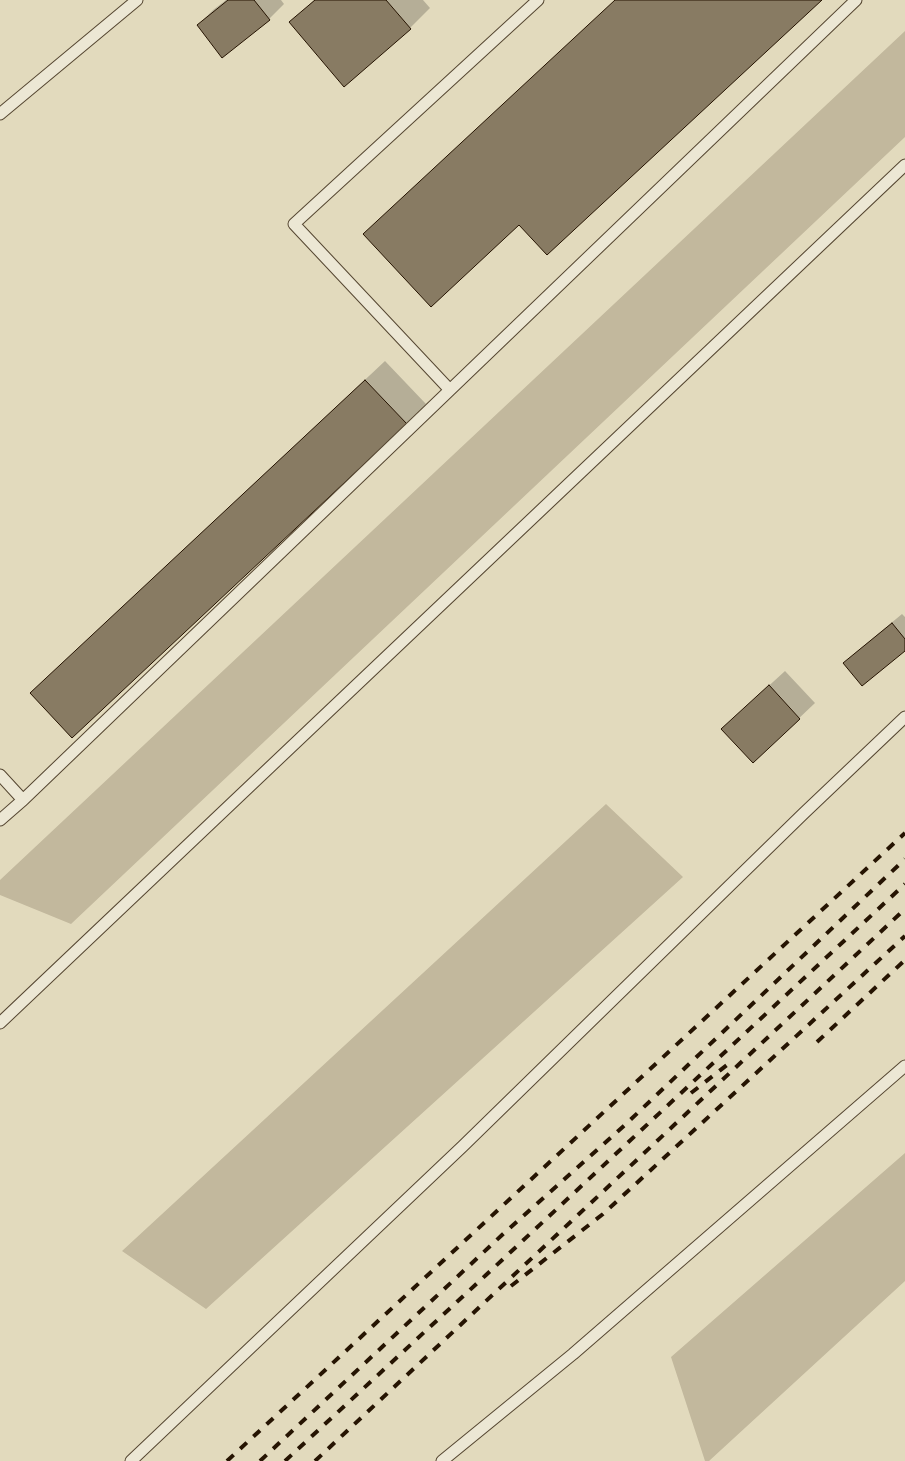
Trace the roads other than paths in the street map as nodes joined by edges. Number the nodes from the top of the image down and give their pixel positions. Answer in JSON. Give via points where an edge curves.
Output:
{"nodes":[{"id":1,"x":137,"y":0,"type":"edge"},
{"id":2,"x":538,"y":0,"type":"edge"},
{"id":3,"x":856,"y":0,"type":"edge"},
{"id":4,"x":0,"y":114,"type":"edge"},
{"id":5,"x":905,"y":165,"type":"edge"},
{"id":6,"x":450,"y":390,"type":"junction"},
{"id":7,"x":905,"y":717,"type":"edge"},
{"id":8,"x":0,"y":775,"type":"edge"},
{"id":9,"x":23,"y":800,"type":"junction"},
{"id":10,"x":0,"y":820,"type":"edge"},
{"id":11,"x":0,"y":1023,"type":"edge"},
{"id":12,"x":905,"y":1066,"type":"edge"},
{"id":13,"x":131,"y":1461,"type":"edge"},
{"id":14,"x":442,"y":1461,"type":"edge"}],
"edges":[{"from":1,"to":4,"type":"lane"},
{"from":2,"to":6,"type":"lane","via":[[294,224]]},
{"from":3,"to":6,"type":"lane"},
{"from":5,"to":11,"type":"lane"},
{"from":6,"to":9,"type":"lane"},
{"from":7,"to":13,"type":"lane","via":[[463,1146]]},
{"from":8,"to":9,"type":"lane"},
{"from":9,"to":10,"type":"lane"},
{"from":12,"to":14,"type":"lane","via":[[573,1354]]}]}
